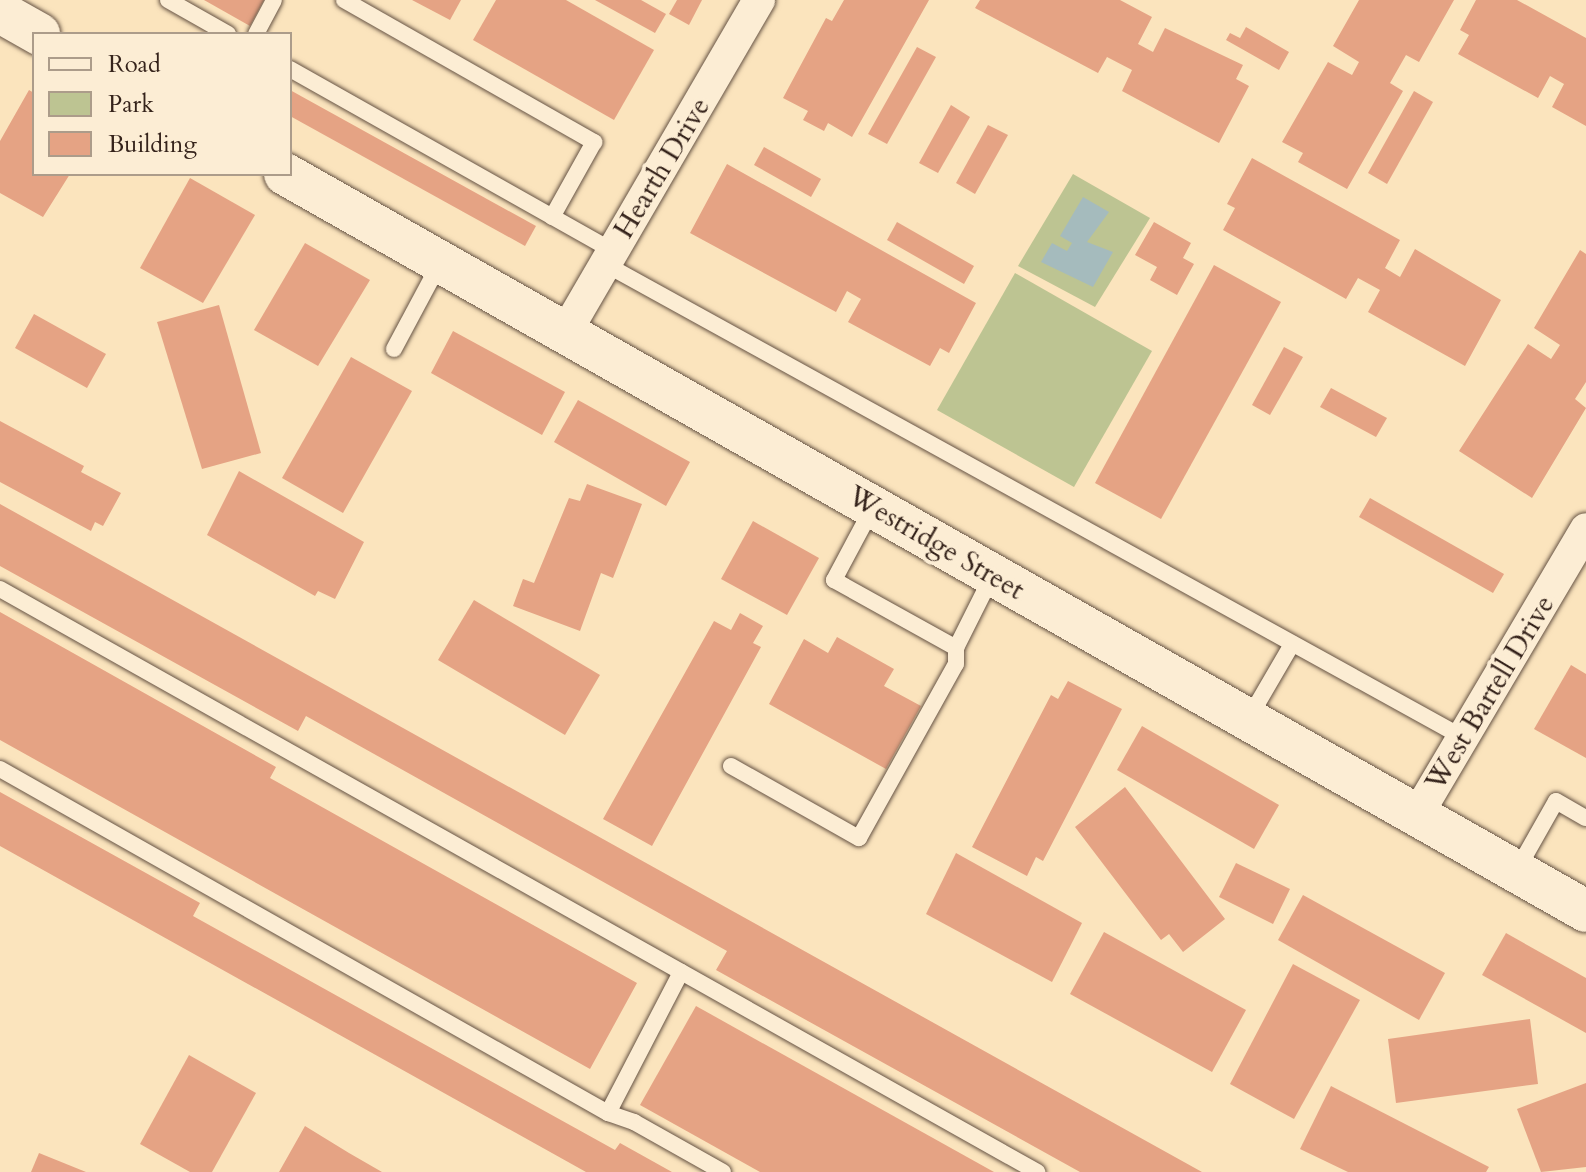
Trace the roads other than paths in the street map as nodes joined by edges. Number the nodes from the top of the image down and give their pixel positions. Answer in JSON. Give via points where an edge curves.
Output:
{"nodes":[{"id":1,"x":168,"y":0,"type":"edge"},
{"id":2,"x":274,"y":0,"type":"edge"},
{"id":3,"x":344,"y":0,"type":"edge"},
{"id":4,"x":759,"y":0,"type":"edge"},
{"id":5,"x":0,"y":12,"type":"edge"},
{"id":6,"x":35,"y":32,"type":"edge"},
{"id":7,"x":224,"y":32,"type":"edge"},
{"id":8,"x":257,"y":32,"type":"edge"},
{"id":9,"x":292,"y":70,"type":"edge"},
{"id":10,"x":288,"y":176,"type":"edge"},
{"id":11,"x":552,"y":217,"type":"junction"},
{"id":12,"x":609,"y":257,"type":"junction"},
{"id":13,"x":440,"y":263,"type":"junction"},
{"id":14,"x":564,"y":335,"type":"junction"},
{"id":15,"x":394,"y":349,"type":"dead end"},
{"id":16,"x":873,"y":507,"type":"junction"},
{"id":17,"x":1586,"y":529,"type":"edge"},
{"id":18,"x":993,"y":575,"type":"junction"},
{"id":19,"x":0,"y":589,"type":"edge"},
{"id":20,"x":1292,"y":644,"type":"junction"},
{"id":21,"x":956,"y":648,"type":"junction"},
{"id":22,"x":1248,"y":719,"type":"junction"},
{"id":23,"x":1464,"y":738,"type":"junction"},
{"id":24,"x":731,"y":766,"type":"dead end"},
{"id":25,"x":0,"y":769,"type":"edge"},
{"id":26,"x":1417,"y":815,"type":"junction"},
{"id":27,"x":1586,"y":818,"type":"edge"},
{"id":28,"x":1516,"y":871,"type":"junction"},
{"id":29,"x":1586,"y":911,"type":"edge"},
{"id":30,"x":681,"y":972,"type":"junction"},
{"id":31,"x":608,"y":1113,"type":"junction"},
{"id":32,"x":723,"y":1172,"type":"edge"},
{"id":33,"x":1037,"y":1172,"type":"edge"}],
"edges":[{"from":1,"to":7,"type":"lane"},
{"from":2,"to":8,"type":"lane"},
{"from":3,"to":11,"type":"lane","via":[[594,142]]},
{"from":4,"to":12,"type":"street","name":"Hearth Drive"},
{"from":5,"to":6,"type":"street"},
{"from":9,"to":11,"type":"lane"},
{"from":10,"to":13,"type":"street","name":"Westridge Street"},
{"from":11,"to":12,"type":"lane"},
{"from":12,"to":14,"type":"street","name":"Hearth Drive"},
{"from":12,"to":20,"type":"lane"},
{"from":13,"to":14,"type":"street","name":"Westridge Street"},
{"from":13,"to":15,"type":"lane"},
{"from":14,"to":16,"type":"street","name":"Westridge Street"},
{"from":16,"to":18,"type":"street","name":"Westridge Street"},
{"from":16,"to":21,"type":"lane","via":[[834,580]]},
{"from":17,"to":23,"type":"street","name":"West Bartell Drive"},
{"from":18,"to":21,"type":"lane"},
{"from":18,"to":22,"type":"street","name":"Westridge Street"},
{"from":19,"to":30,"type":"lane"},
{"from":20,"to":22,"type":"lane"},
{"from":20,"to":23,"type":"lane"},
{"from":21,"to":24,"type":"lane","via":[[956,664],[859,838]]},
{"from":22,"to":26,"type":"street","name":"Westridge Street"},
{"from":23,"to":26,"type":"street","name":"West Bartell Drive"},
{"from":25,"to":31,"type":"lane"},
{"from":26,"to":28,"type":"street","name":"Westridge Street"},
{"from":27,"to":28,"type":"lane","via":[[1556,801]]},
{"from":28,"to":29,"type":"street","name":"Westridge Street"},
{"from":30,"to":31,"type":"lane"},
{"from":30,"to":33,"type":"lane"},
{"from":31,"to":32,"type":"lane"}]}
